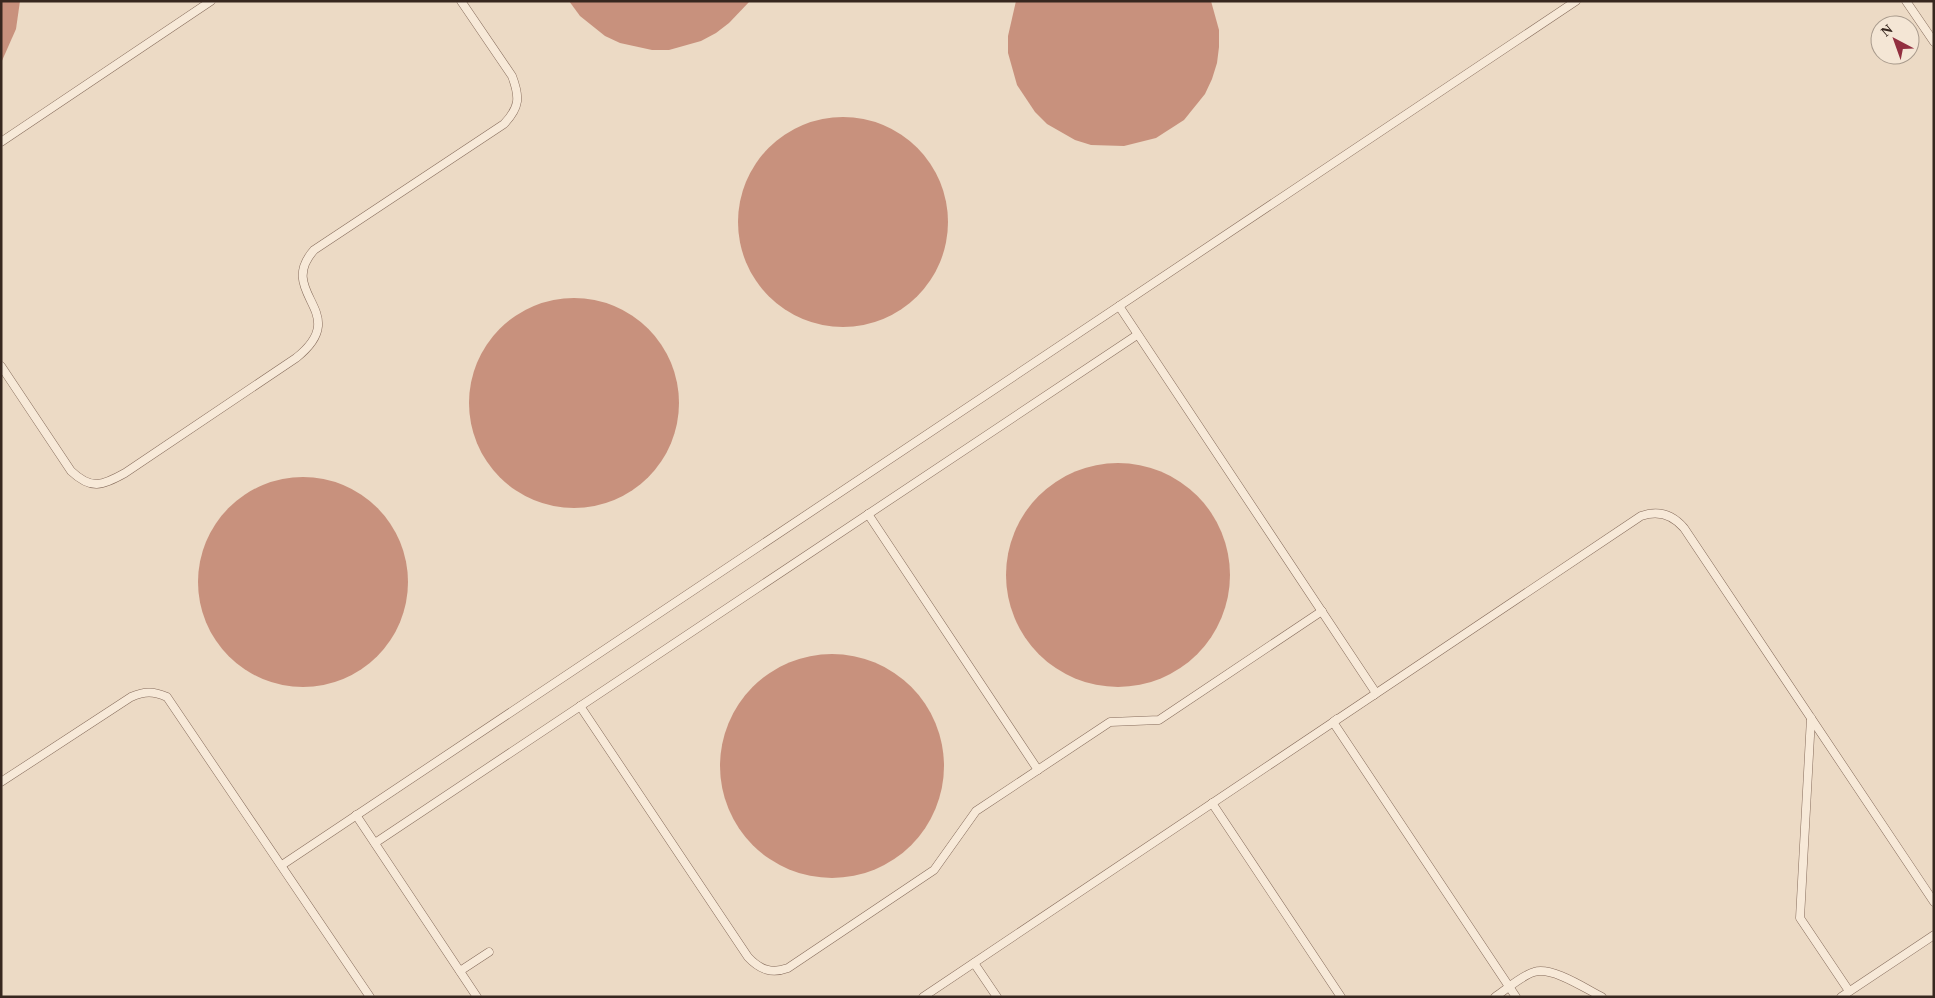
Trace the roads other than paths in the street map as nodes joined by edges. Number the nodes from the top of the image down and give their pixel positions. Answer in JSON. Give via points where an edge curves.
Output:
{"nodes":[{"id":1,"x":211,"y":1,"type":"edge"},
{"id":2,"x":461,"y":1,"type":"edge"},
{"id":3,"x":1576,"y":1,"type":"edge"},
{"id":4,"x":1906,"y":1,"type":"edge"},
{"id":5,"x":1934,"y":42,"type":"edge"},
{"id":6,"x":1,"y":142,"type":"edge"},
{"id":7,"x":1119,"y":306,"type":"junction"},
{"id":8,"x":1137,"y":335,"type":"junction"},
{"id":9,"x":1,"y":366,"type":"edge"},
{"id":10,"x":868,"y":514,"type":"junction"},
{"id":11,"x":1322,"y":611,"type":"junction"},
{"id":12,"x":580,"y":706,"type":"junction"},
{"id":13,"x":1811,"y":718,"type":"junction"},
{"id":14,"x":1038,"y":770,"type":"junction"},
{"id":15,"x":1,"y":782,"type":"edge"},
{"id":16,"x":1212,"y":803,"type":"junction"},
{"id":17,"x":356,"y":816,"type":"junction"},
{"id":18,"x":375,"y":843,"type":"junction"},
{"id":19,"x":282,"y":865,"type":"junction"},
{"id":20,"x":1934,"y":902,"type":"edge"},
{"id":21,"x":1934,"y":935,"type":"edge"},
{"id":22,"x":489,"y":952,"type":"dead end"},
{"id":23,"x":974,"y":962,"type":"junction"},
{"id":24,"x":460,"y":972,"type":"junction"},
{"id":25,"x":1510,"y":987,"type":"junction"},
{"id":26,"x":1849,"y":991,"type":"junction"},
{"id":27,"x":370,"y":997,"type":"edge"},
{"id":28,"x":477,"y":997,"type":"edge"},
{"id":29,"x":923,"y":997,"type":"edge"},
{"id":30,"x":997,"y":997,"type":"edge"},
{"id":31,"x":1341,"y":997,"type":"edge"},
{"id":32,"x":1495,"y":997,"type":"edge"},
{"id":33,"x":1516,"y":997,"type":"edge"},
{"id":34,"x":1602,"y":997,"type":"edge"},
{"id":35,"x":1841,"y":997,"type":"edge"}],
"edges":[{"from":1,"to":6,"type":"lane"},
{"from":2,"to":9,"type":"lane","via":[[512,76],[518,101],[514,113],[504,124],[310,254],[302,268],[303,282],[319,319],[317,335],[303,353],[125,473],[95,486],[71,471]]},
{"from":3,"to":7,"type":"lane"},
{"from":4,"to":5,"type":"lane"},
{"from":7,"to":8,"type":"lane"},
{"from":7,"to":17,"type":"lane"},
{"from":8,"to":10,"type":"lane"},
{"from":8,"to":11,"type":"lane"},
{"from":10,"to":12,"type":"lane"},
{"from":10,"to":14,"type":"lane"},
{"from":11,"to":14,"type":"lane","via":[[1159,720],[1110,722]]},
{"from":11,"to":25,"type":"lane","via":[[1376,693],[1333,722]]},
{"from":12,"to":14,"type":"lane","via":[[748,957],[759,967],[774,971],[788,968],[934,870],[976,812]]},
{"from":12,"to":18,"type":"lane"},
{"from":13,"to":16,"type":"lane","via":[[1684,528],[1672,517],[1648,514]]},
{"from":13,"to":20,"type":"lane"},
{"from":13,"to":26,"type":"lane","via":[[1800,918]]},
{"from":15,"to":19,"type":"lane","via":[[131,697],[143,692],[157,692],[167,697],[175,707]]},
{"from":16,"to":23,"type":"lane"},
{"from":16,"to":31,"type":"lane"},
{"from":17,"to":18,"type":"lane"},
{"from":17,"to":19,"type":"lane"},
{"from":18,"to":24,"type":"lane"},
{"from":19,"to":27,"type":"lane"},
{"from":21,"to":26,"type":"lane"},
{"from":22,"to":24,"type":"lane"},
{"from":23,"to":29,"type":"lane"},
{"from":23,"to":30,"type":"lane"},
{"from":24,"to":28,"type":"lane"},
{"from":25,"to":32,"type":"lane"},
{"from":25,"to":33,"type":"lane"},
{"from":25,"to":34,"type":"lane","via":[[1531,973],[1543,970]]},
{"from":26,"to":35,"type":"lane"}]}
